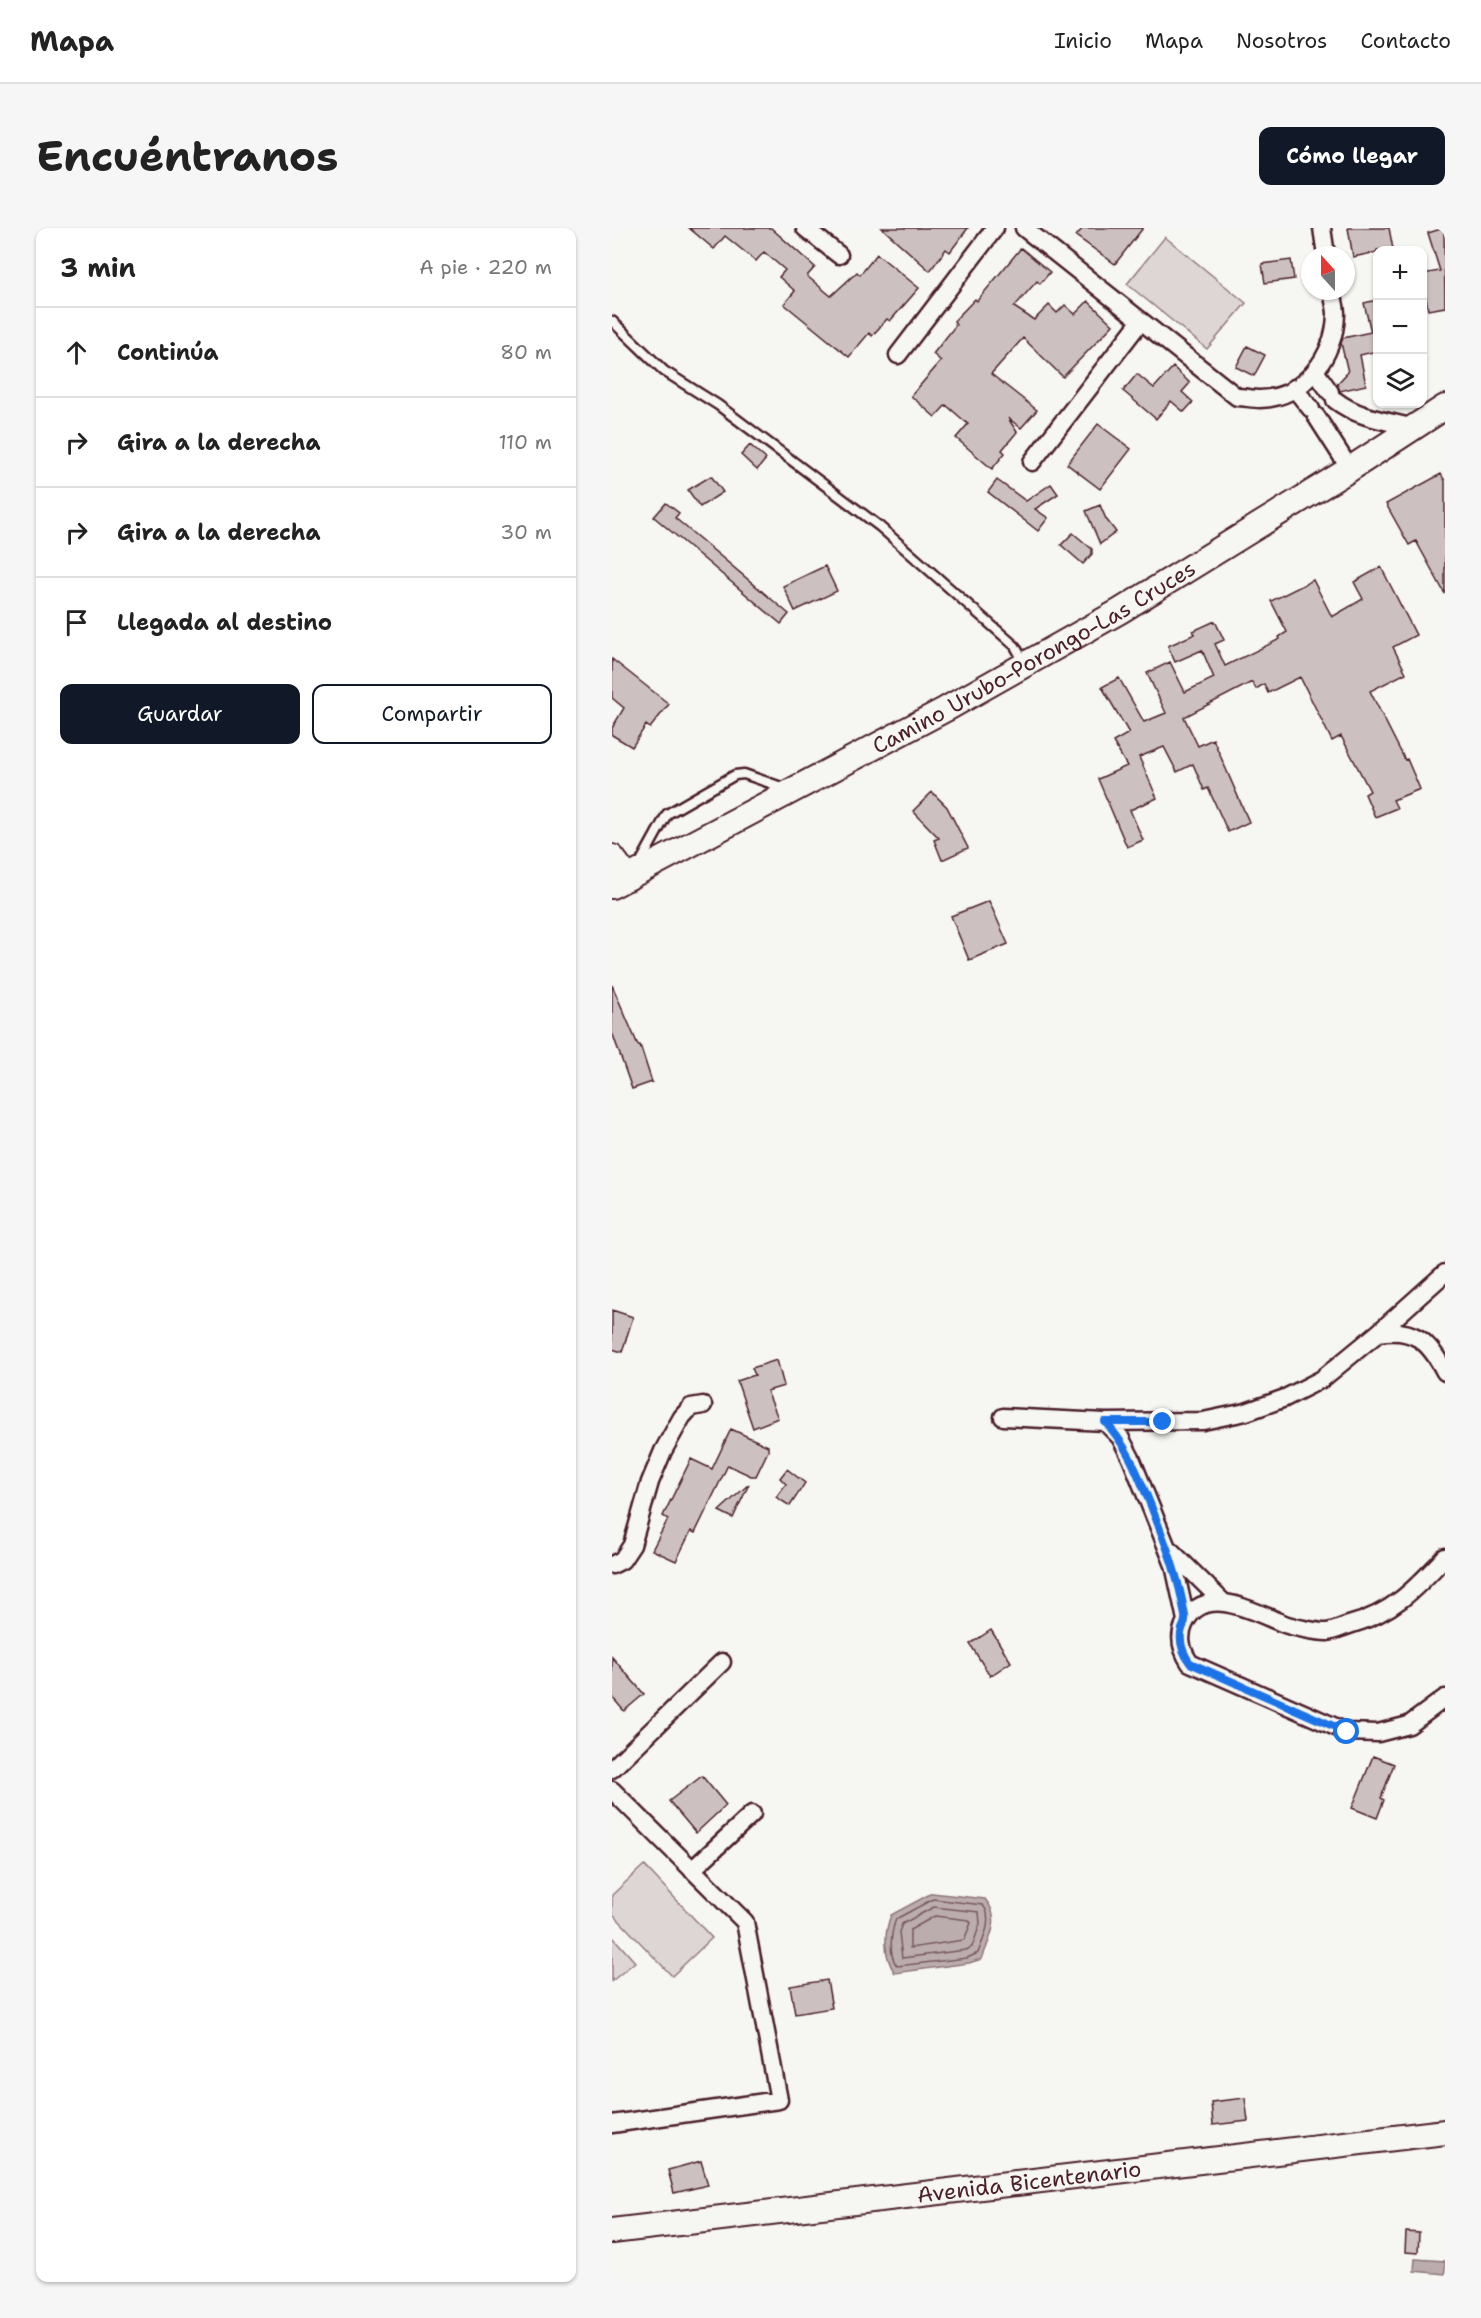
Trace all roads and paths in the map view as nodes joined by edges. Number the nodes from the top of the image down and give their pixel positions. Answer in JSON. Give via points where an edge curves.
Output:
{"nodes":[{"id":1,"x":805,"y":228,"type":"edge"},
{"id":2,"x":995,"y":228,"type":"edge"},
{"id":3,"x":1024,"y":228,"type":"edge"},
{"id":4,"x":1322,"y":228,"type":"edge"},
{"id":5,"x":1325,"y":246,"type":"edge"},
{"id":6,"x":839,"y":255,"type":"dead end"},
{"id":7,"x":1334,"y":300,"type":"edge"},
{"id":8,"x":612,"y":321,"type":"edge"},
{"id":9,"x":1140,"y":322,"type":"junction"},
{"id":10,"x":898,"y":356,"type":"dead end"},
{"id":11,"x":1315,"y":371,"type":"junction"},
{"id":12,"x":1294,"y":388,"type":"junction"},
{"id":13,"x":1445,"y":407,"type":"edge"},
{"id":14,"x":1414,"y":428,"type":"junction"},
{"id":15,"x":1032,"y":462,"type":"dead end"},
{"id":16,"x":1350,"y":469,"type":"junction"},
{"id":17,"x":1025,"y":663,"type":"junction"},
{"id":18,"x":790,"y":790,"type":"junction"},
{"id":19,"x":612,"y":857,"type":"edge"},
{"id":20,"x":625,"y":879,"type":"edge"},
{"id":21,"x":1445,"y":1273,"type":"edge"},
{"id":22,"x":1378,"y":1333,"type":"junction"},
{"id":23,"x":1445,"y":1372,"type":"edge"},
{"id":24,"x":703,"y":1405,"type":"dead end"},
{"id":25,"x":1003,"y":1417,"type":"dead end"},
{"id":26,"x":1105,"y":1422,"type":"junction"},
{"id":27,"x":1168,"y":1548,"type":"junction"},
{"id":28,"x":1445,"y":1557,"type":"edge"},
{"id":29,"x":612,"y":1565,"type":"edge"},
{"id":30,"x":1223,"y":1602,"type":"junction"},
{"id":31,"x":1186,"y":1620,"type":"junction"},
{"id":32,"x":722,"y":1662,"type":"dead end"},
{"id":33,"x":1445,"y":1698,"type":"edge"},
{"id":34,"x":612,"y":1769,"type":"edge"},
{"id":35,"x":612,"y":1790,"type":"edge"},
{"id":36,"x":752,"y":1814,"type":"dead end"},
{"id":37,"x":692,"y":1870,"type":"junction"},
{"id":38,"x":612,"y":2124,"type":"edge"},
{"id":39,"x":1445,"y":2132,"type":"edge"},
{"id":40,"x":612,"y":2231,"type":"edge"}],
"edges":[{"from":1,"to":6,"type":"street"},
{"from":2,"to":10,"type":"street"},
{"from":3,"to":9,"type":"street"},
{"from":4,"to":5,"type":"street"},
{"from":7,"to":11,"type":"street","via":[[1332,339]]},
{"from":8,"to":17,"type":"lane","via":[[664,371],[718,405],[879,526],[1014,646]]},
{"from":9,"to":12,"type":"street","via":[[1237,397],[1261,399]]},
{"from":9,"to":15,"type":"street"},
{"from":11,"to":12,"type":"street"},
{"from":11,"to":14,"type":"street","via":[[1348,411]]},
{"from":12,"to":16,"type":"street"},
{"from":13,"to":14,"type":"main road","name":"Camino Urubo-Porongo-Las Cruces"},
{"from":14,"to":16,"type":"main road","name":"Camino Urubo-Porongo-Las Cruces"},
{"from":16,"to":17,"type":"main road","name":"Camino Urubo-Porongo-Las Cruces","via":[[1120,611]]},
{"from":17,"to":18,"type":"main road","name":"Camino Urubo-Porongo-Las Cruces"},
{"from":18,"to":20,"type":"main road","name":"Camino Urubo-Porongo-Las Cruces"},
{"from":18,"to":20,"type":"lane","via":[[744,774],[735,775],[667,814]]},
{"from":19,"to":20,"type":"main road"},
{"from":21,"to":22,"type":"street"},
{"from":22,"to":23,"type":"street","via":[[1409,1333],[1424,1341]]},
{"from":22,"to":26,"type":"street","via":[[1322,1379],[1246,1412],[1203,1421]]},
{"from":24,"to":29,"type":"street","via":[[691,1407],[682,1417],[650,1482],[632,1545],[622,1560]]},
{"from":25,"to":26,"type":"street"},
{"from":26,"to":27,"type":"street","via":[[1120,1437],[1131,1458]]},
{"from":27,"to":30,"type":"street"},
{"from":27,"to":31,"type":"street"},
{"from":28,"to":30,"type":"street","via":[[1409,1594],[1371,1619],[1327,1632],[1285,1625]]},
{"from":30,"to":31,"type":"street","via":[[1204,1605]]},
{"from":31,"to":33,"type":"street","via":[[1180,1642],[1190,1663],[1347,1732],[1378,1733],[1409,1725]]},
{"from":32,"to":34,"type":"street"},
{"from":35,"to":37,"type":"street"},
{"from":36,"to":37,"type":"street"},
{"from":37,"to":38,"type":"street","via":[[745,1922],[779,2100]]},
{"from":39,"to":40,"type":"main road","name":"Avenida Bicentenario"}]}
